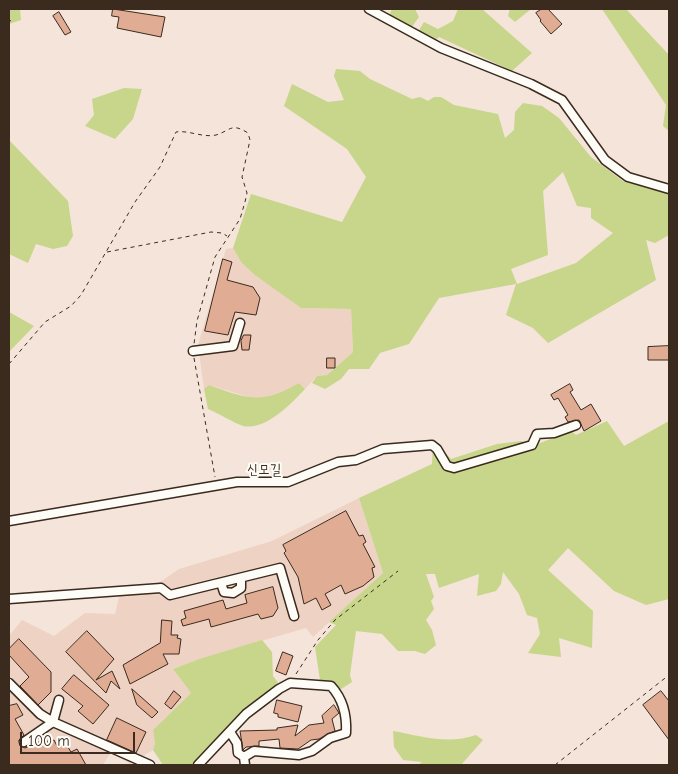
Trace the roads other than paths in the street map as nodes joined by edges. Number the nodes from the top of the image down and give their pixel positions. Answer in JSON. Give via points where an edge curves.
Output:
{"nodes":[{"id":1,"x":369,"y":9,"type":"edge"},
{"id":2,"x":669,"y":189,"type":"edge"},
{"id":3,"x":240,"y":323,"type":"dead end"},
{"id":4,"x":193,"y":351,"type":"road end"},
{"id":5,"x":576,"y":425,"type":"dead end"},
{"id":6,"x":9,"y":521,"type":"edge"},
{"id":7,"x":241,"y":578,"type":"junction"},
{"id":8,"x":221,"y":582,"type":"junction"},
{"id":9,"x":9,"y":600,"type":"edge"},
{"id":10,"x":294,"y":616,"type":"dead end"},
{"id":11,"x":9,"y":684,"type":"edge"},
{"id":12,"x":60,"y":700,"type":"dead end"},
{"id":13,"x":53,"y":722,"type":"junction"},
{"id":14,"x":230,"y":732,"type":"junction"},
{"id":15,"x":24,"y":742,"type":"dead end"},
{"id":16,"x":244,"y":761,"type":"edge"},
{"id":17,"x":150,"y":765,"type":"edge"},
{"id":18,"x":198,"y":765,"type":"edge"}],
"edges":[{"from":1,"to":2,"type":"street","via":[[442,48],[562,100],[605,160],[628,177]]},
{"from":3,"to":4,"type":"street","via":[[233,346]]},
{"from":5,"to":6,"type":"street","name":"신모길","via":[[554,433],[537,434],[532,445],[454,468],[447,466],[432,445],[383,449],[288,482],[248,481],[217,485]]},
{"from":7,"to":8,"type":"street"},
{"from":7,"to":8,"type":"street","via":[[241,588],[233,593],[224,592]]},
{"from":7,"to":10,"type":"street","via":[[280,568]]},
{"from":8,"to":9,"type":"street","via":[[170,596],[161,588]]},
{"from":11,"to":13,"type":"street"},
{"from":12,"to":13,"type":"street"},
{"from":13,"to":15,"type":"street"},
{"from":13,"to":17,"type":"street"},
{"from":14,"to":16,"type":"street"},
{"from":14,"to":16,"type":"street","via":[[246,714],[290,684],[331,686],[339,694],[346,733],[330,738],[305,753],[254,751]]},
{"from":14,"to":18,"type":"street"}]}
